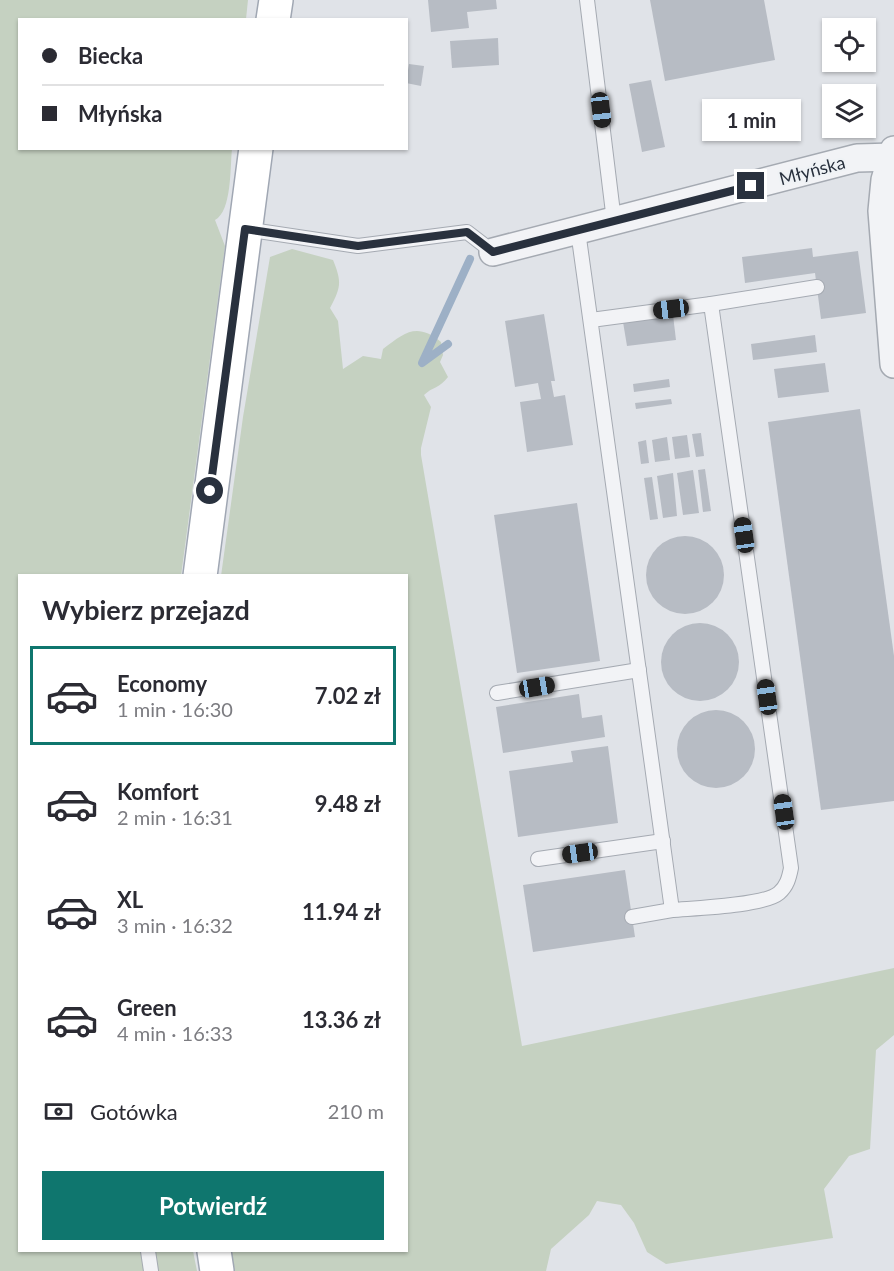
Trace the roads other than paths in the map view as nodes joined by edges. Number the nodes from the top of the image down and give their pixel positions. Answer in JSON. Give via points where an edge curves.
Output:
{"nodes":[{"id":1,"x":276,"y":0,"type":"edge"},
{"id":2,"x":587,"y":0,"type":"edge"},
{"id":3,"x":273,"y":18,"type":"edge"},
{"id":4,"x":256,"y":150,"type":"edge"},
{"id":5,"x":893,"y":154,"type":"edge"},
{"id":6,"x":614,"y":221,"type":"junction"},
{"id":7,"x":245,"y":229,"type":"junction"},
{"id":8,"x":578,"y":231,"type":"junction"},
{"id":9,"x":493,"y":252,"type":"joint"},
{"id":10,"x":817,"y":287,"type":"dead end"},
{"id":11,"x":711,"y":304,"type":"junction"},
{"id":12,"x":591,"y":320,"type":"junction"},
{"id":13,"x":894,"y":364,"type":"edge"},
{"id":14,"x":200,"y":574,"type":"edge"},
{"id":15,"x":639,"y":670,"type":"junction"},
{"id":16,"x":497,"y":693,"type":"dead end"},
{"id":17,"x":663,"y":841,"type":"junction"},
{"id":18,"x":538,"y":859,"type":"dead end"},
{"id":19,"x":672,"y":910,"type":"junction"},
{"id":20,"x":632,"y":917,"type":"dead end"},
{"id":21,"x":148,"y":1252,"type":"edge"},
{"id":22,"x":214,"y":1252,"type":"edge"},
{"id":23,"x":151,"y":1271,"type":"edge"},
{"id":24,"x":217,"y":1271,"type":"edge"}],
"edges":[{"from":1,"to":3,"type":"main road"},
{"from":2,"to":6,"type":"lane"},
{"from":4,"to":7,"type":"main road"},
{"from":5,"to":6,"type":"street","name":"Młyńska","via":[[857,158]]},
{"from":5,"to":13,"type":"street","via":[[882,195],[882,211]]},
{"from":6,"to":8,"type":"street","name":"Młyńska"},
{"from":7,"to":9,"type":"lane","name":"Młyńska","via":[[358,246],[467,232]]},
{"from":7,"to":14,"type":"main road"},
{"from":8,"to":9,"type":"street","name":"Młyńska"},
{"from":8,"to":12,"type":"lane"},
{"from":10,"to":11,"type":"lane"},
{"from":11,"to":12,"type":"lane"},
{"from":11,"to":19,"type":"lane","via":[[792,868],[788,883],[777,895],[762,901]]},
{"from":12,"to":15,"type":"lane"},
{"from":15,"to":16,"type":"lane"},
{"from":15,"to":17,"type":"lane"},
{"from":17,"to":18,"type":"lane"},
{"from":17,"to":19,"type":"lane"},
{"from":19,"to":20,"type":"lane"},
{"from":21,"to":23,"type":"lane"},
{"from":22,"to":24,"type":"main road"}]}
